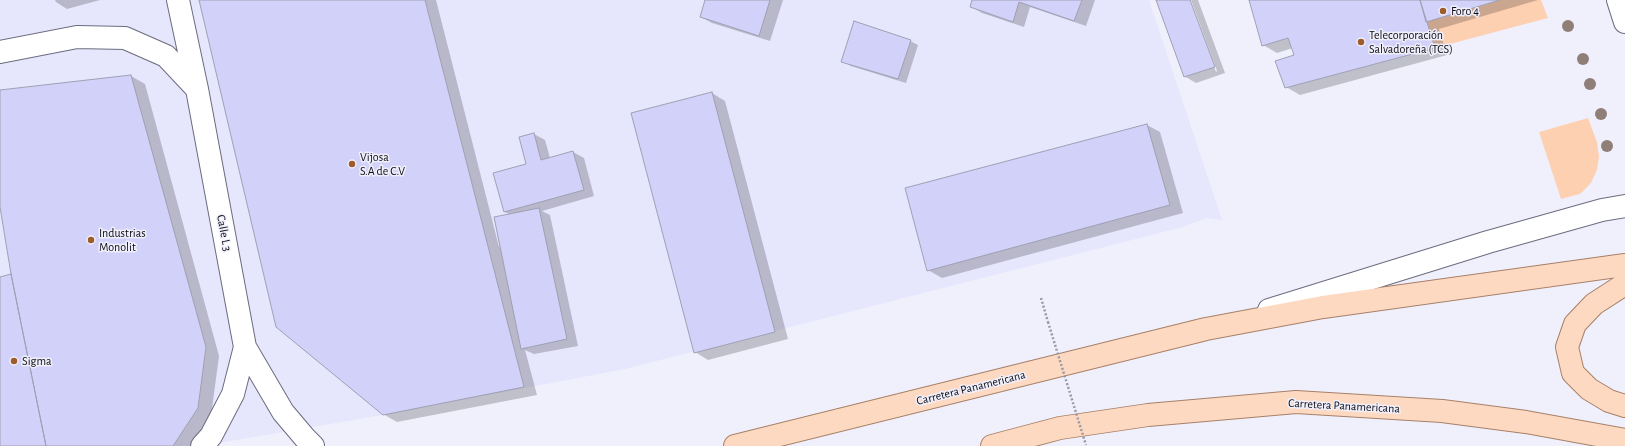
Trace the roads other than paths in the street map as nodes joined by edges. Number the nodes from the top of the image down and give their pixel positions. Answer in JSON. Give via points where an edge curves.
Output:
{"nodes":[{"id":1,"x":178,"y":0,"type":"edge"},
{"id":2,"x":1618,"y":0,"type":"edge"},
{"id":3,"x":1625,"y":22,"type":"edge"},
{"id":4,"x":0,"y":52,"type":"edge"},
{"id":5,"x":197,"y":89,"type":"junction"},
{"id":6,"x":1625,"y":196,"type":"edge"},
{"id":7,"x":1625,"y":206,"type":"edge"},
{"id":8,"x":1602,"y":210,"type":"junction"},
{"id":9,"x":1625,"y":265,"type":"edge"},
{"id":10,"x":1625,"y":284,"type":"edge"},
{"id":11,"x":1206,"y":329,"type":"junction"},
{"id":12,"x":245,"y":347,"type":"junction"},
{"id":13,"x":1625,"y":406,"type":"edge"},
{"id":14,"x":1060,"y":428,"type":"junction"},
{"id":15,"x":1625,"y":440,"type":"edge"},
{"id":16,"x":202,"y":446,"type":"edge"},
{"id":17,"x":313,"y":446,"type":"edge"},
{"id":18,"x":735,"y":446,"type":"edge"},
{"id":19,"x":992,"y":446,"type":"edge"},
{"id":20,"x":1036,"y":446,"type":"edge"}],
"edges":[{"from":1,"to":5,"type":"street","name":"Calle L 3"},
{"from":2,"to":3,"type":"street"},
{"from":4,"to":5,"type":"street","via":[[77,37],[125,38],[166,56]]},
{"from":5,"to":12,"type":"street","name":"Calle L 3"},
{"from":6,"to":8,"type":"street"},
{"from":7,"to":8,"type":"street","name":"Carretera Panamericana"},
{"from":8,"to":11,"type":"street","name":"Carretera Panamericana","via":[[1488,242]]},
{"from":9,"to":11,"type":"main road","name":"Carretera Panamericana","via":[[1322,307]]},
{"from":10,"to":13,"type":"main road","via":[[1594,304],[1576,324],[1567,347],[1573,373],[1589,389],[1609,401]]},
{"from":11,"to":18,"type":"main road","name":"Carretera Panamericana"},
{"from":12,"to":16,"type":"street","via":[[233,394],[211,436]]},
{"from":12,"to":17,"type":"street","name":"Calle L 3","via":[[283,412]]},
{"from":14,"to":15,"type":"main road","name":"Carretera Panamericana","via":[[1148,415],[1296,402],[1442,411],[1526,422]]},
{"from":14,"to":19,"type":"main road","name":"Carretera Panamericana"},
{"from":14,"to":20,"type":"street"}]}
